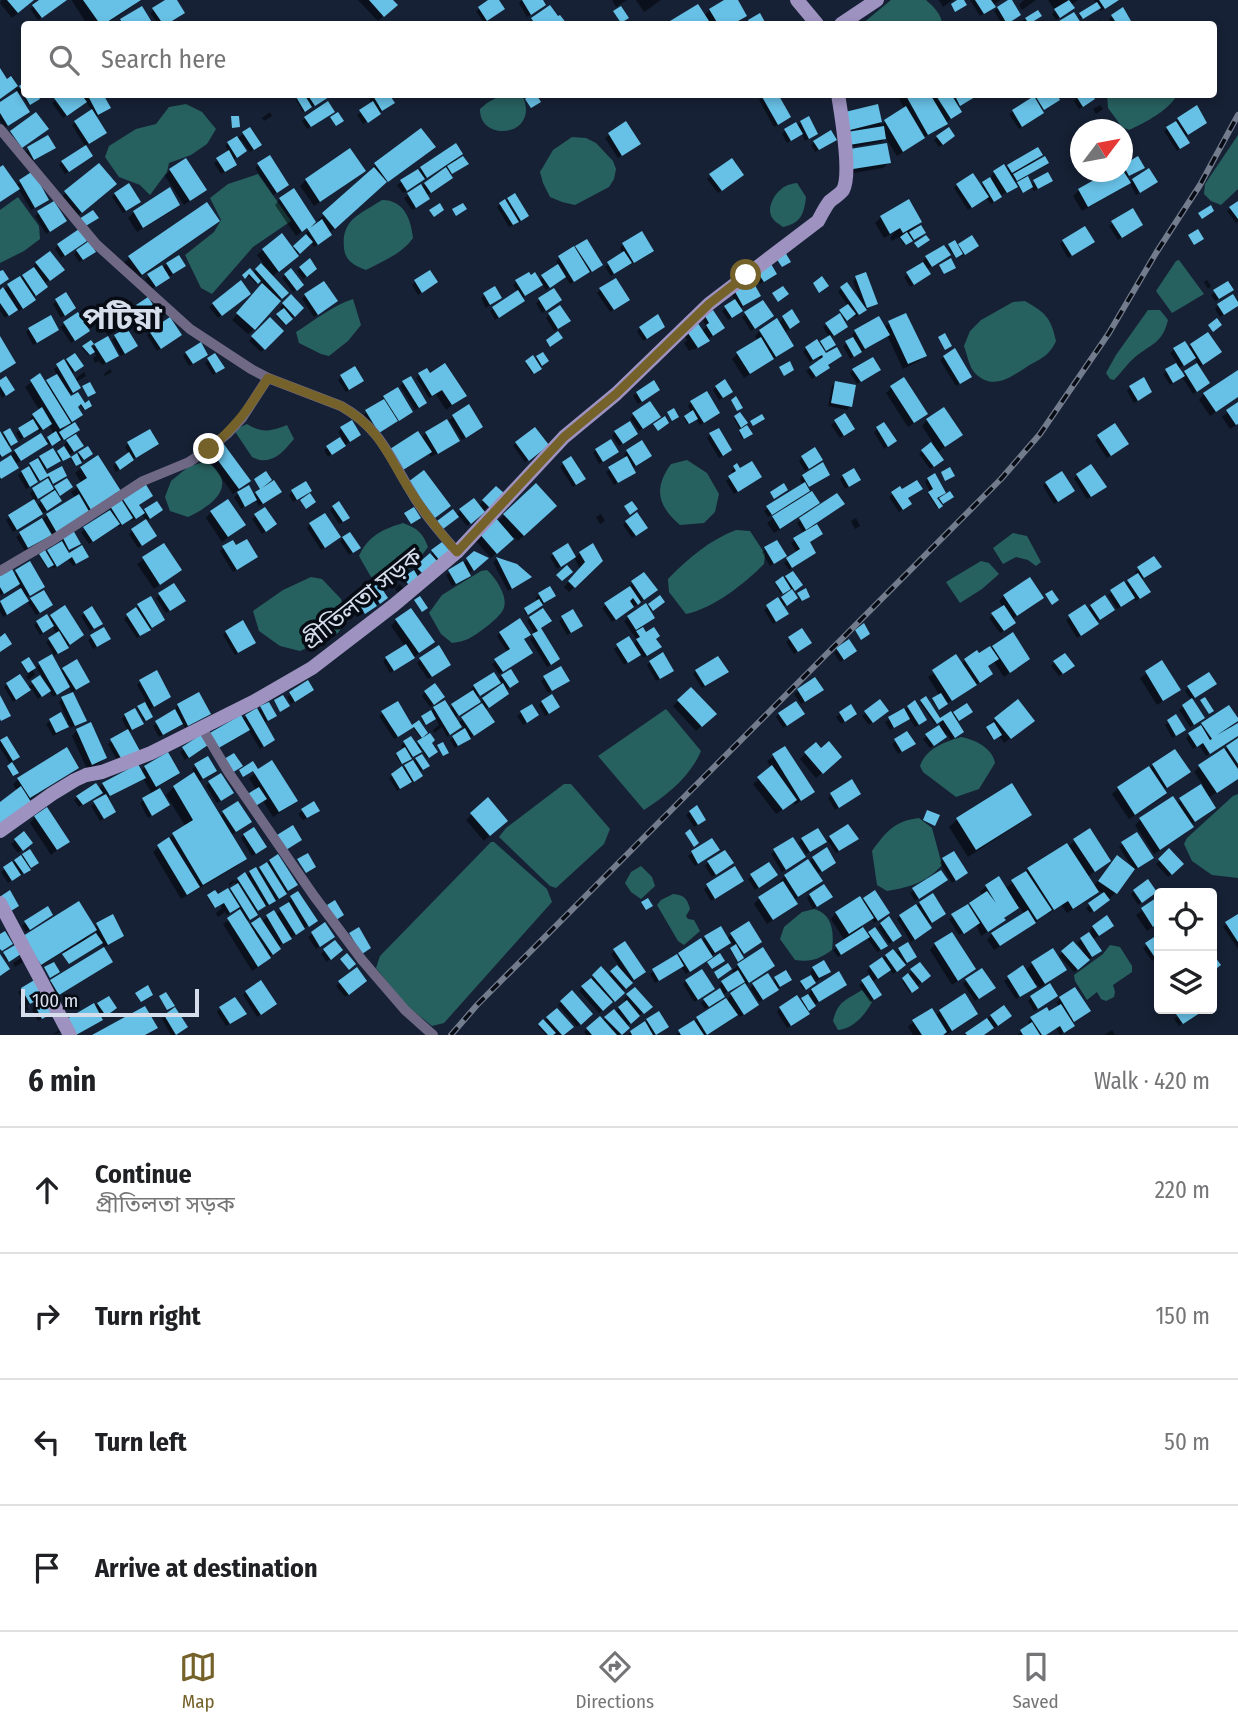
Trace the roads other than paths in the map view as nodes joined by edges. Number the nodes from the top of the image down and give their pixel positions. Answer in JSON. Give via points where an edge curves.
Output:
{"nodes":[{"id":1,"x":797,"y":0,"type":"edge"},
{"id":2,"x":877,"y":0,"type":"edge"},
{"id":3,"x":814,"y":21,"type":"edge"},
{"id":4,"x":846,"y":21,"type":"edge"},
{"id":5,"x":839,"y":98,"type":"edge"},
{"id":6,"x":0,"y":129,"type":"edge"},
{"id":7,"x":268,"y":378,"type":"junction"},
{"id":8,"x":457,"y":552,"type":"junction"},
{"id":9,"x":0,"y":571,"type":"edge"},
{"id":10,"x":202,"y":728,"type":"junction"},
{"id":11,"x":0,"y":831,"type":"edge"},
{"id":12,"x":0,"y":904,"type":"edge"},
{"id":13,"x":70,"y":1035,"type":"edge"},
{"id":14,"x":433,"y":1035,"type":"edge"}],
"edges":[{"from":1,"to":3,"type":"main road"},
{"from":2,"to":4,"type":"main road"},
{"from":5,"to":8,"type":"main road","name":"প্রীতিলতা সড়ক","via":[[846,166],[843,190],[818,221],[709,304],[564,437]]},
{"from":6,"to":7,"type":"street","via":[[114,261],[190,329]]},
{"from":7,"to":8,"type":"street","via":[[341,406],[372,429],[433,524]]},
{"from":7,"to":9,"type":"street","via":[[242,418],[209,449],[144,481]]},
{"from":8,"to":10,"type":"main road","name":"প্রীতিলতা সড়ক","via":[[312,668]]},
{"from":10,"to":11,"type":"main road","name":"প্রীতিলতা সড়ক","via":[[152,753],[75,780]]},
{"from":10,"to":14,"type":"street","via":[[362,960]]},
{"from":12,"to":13,"type":"main road"}]}
